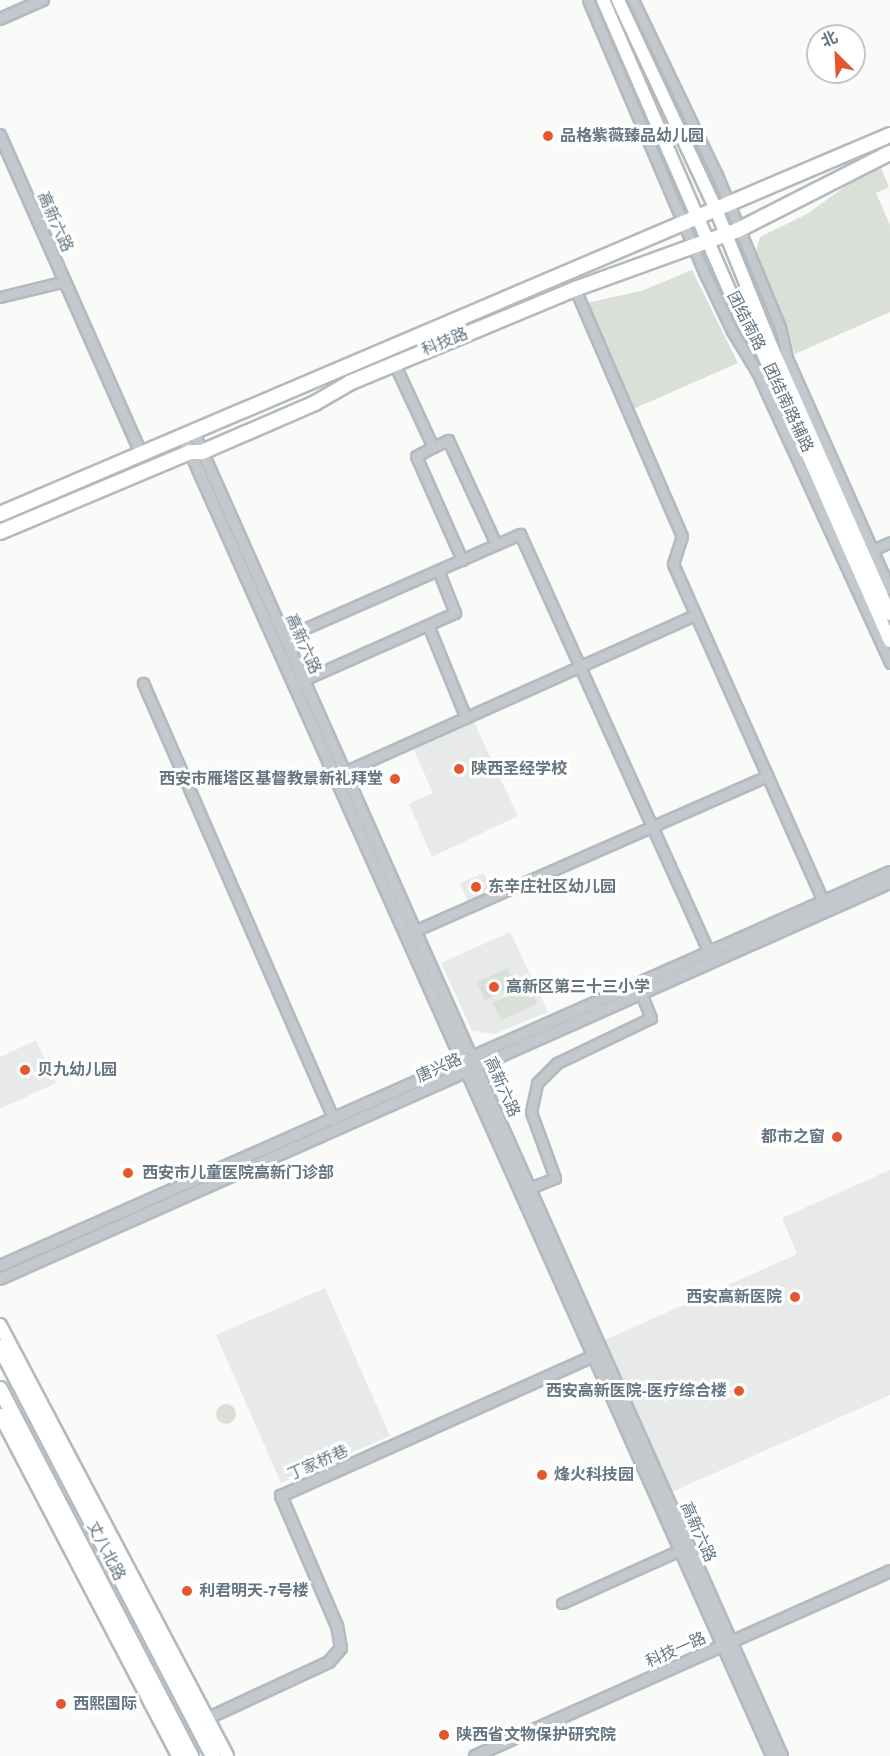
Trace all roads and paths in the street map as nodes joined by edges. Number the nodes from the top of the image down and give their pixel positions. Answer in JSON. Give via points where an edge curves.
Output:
{"nodes":[{"id":1,"x":43,"y":0,"type":"edge"},
{"id":2,"x":588,"y":0,"type":"edge"},
{"id":3,"x":603,"y":0,"type":"edge"},
{"id":4,"x":618,"y":0,"type":"edge"},
{"id":5,"x":633,"y":0,"type":"edge"},
{"id":6,"x":0,"y":19,"type":"edge"},
{"id":7,"x":0,"y":135,"type":"edge"},
{"id":8,"x":890,"y":135,"type":"edge"},
{"id":9,"x":890,"y":153,"type":"edge"},
{"id":10,"x":721,"y":205,"type":"junction"},
{"id":11,"x":696,"y":215,"type":"junction"},
{"id":12,"x":682,"y":221,"type":"junction"},
{"id":13,"x":732,"y":232,"type":"junction"},
{"id":14,"x":709,"y":242,"type":"junction"},
{"id":15,"x":694,"y":248,"type":"junction"},
{"id":16,"x":65,"y":281,"type":"junction"},
{"id":17,"x":575,"y":289,"type":"junction"},
{"id":18,"x":0,"y":297,"type":"edge"},
{"id":19,"x":394,"y":363,"type":"junction"},
{"id":20,"x":188,"y":434,"type":"junction"},
{"id":21,"x":433,"y":447,"type":"junction"},
{"id":22,"x":196,"y":452,"type":"junction"},
{"id":23,"x":141,"y":453,"type":"junction"},
{"id":24,"x":0,"y":514,"type":"edge"},
{"id":25,"x":0,"y":532,"type":"edge"},
{"id":26,"x":890,"y":542,"type":"edge"},
{"id":27,"x":496,"y":544,"type":"junction"},
{"id":28,"x":868,"y":552,"type":"junction"},
{"id":29,"x":462,"y":560,"type":"junction"},
{"id":30,"x":438,"y":570,"type":"junction"},
{"id":31,"x":890,"y":589,"type":"edge"},
{"id":32,"x":695,"y":615,"type":"junction"},
{"id":33,"x":890,"y":615,"type":"edge"},
{"id":34,"x":428,"y":625,"type":"junction"},
{"id":35,"x":306,"y":628,"type":"dead end"},
{"id":36,"x":890,"y":640,"type":"edge"},
{"id":37,"x":890,"y":663,"type":"edge"},
{"id":38,"x":580,"y":667,"type":"junction"},
{"id":39,"x":298,"y":682,"type":"junction"},
{"id":40,"x":143,"y":683,"type":"dead end"},
{"id":41,"x":466,"y":718,"type":"junction"},
{"id":42,"x":344,"y":771,"type":"junction"},
{"id":43,"x":767,"y":776,"type":"junction"},
{"id":44,"x":651,"y":828,"type":"junction"},
{"id":45,"x":890,"y":872,"type":"edge"},
{"id":46,"x":890,"y":883,"type":"edge"},
{"id":47,"x":825,"y":906,"type":"junction"},
{"id":48,"x":414,"y":931,"type":"junction"},
{"id":49,"x":711,"y":956,"type":"junction"},
{"id":50,"x":641,"y":993,"type":"junction"},
{"id":51,"x":470,"y":1065,"type":"junction"},
{"id":52,"x":334,"y":1120,"type":"junction"},
{"id":53,"x":530,"y":1188,"type":"junction"},
{"id":54,"x":0,"y":1266,"type":"edge"},
{"id":55,"x":0,"y":1279,"type":"edge"},
{"id":56,"x":0,"y":1325,"type":"edge"},
{"id":57,"x":0,"y":1347,"type":"edge"},
{"id":58,"x":598,"y":1354,"type":"junction"},
{"id":59,"x":0,"y":1389,"type":"edge"},
{"id":60,"x":0,"y":1415,"type":"edge"},
{"id":61,"x":680,"y":1550,"type":"junction"},
{"id":62,"x":890,"y":1571,"type":"edge"},
{"id":63,"x":562,"y":1603,"type":"dead end"},
{"id":64,"x":727,"y":1644,"type":"junction"},
{"id":65,"x":202,"y":1721,"type":"junction"},
{"id":66,"x":178,"y":1756,"type":"edge"},
{"id":67,"x":191,"y":1756,"type":"edge"},
{"id":68,"x":213,"y":1756,"type":"edge"},
{"id":69,"x":227,"y":1756,"type":"edge"},
{"id":70,"x":475,"y":1756,"type":"edge"},
{"id":71,"x":772,"y":1756,"type":"edge"},
{"id":72,"x":782,"y":1756,"type":"edge"}],
"edges":[{"from":1,"to":6,"type":"street"},
{"from":2,"to":12,"type":"street","name":"团结南路辅路"},
{"from":3,"to":11,"type":"main road","name":"团结南路"},
{"from":4,"to":10,"type":"main road","name":"团结南路"},
{"from":5,"to":10,"type":"street"},
{"from":7,"to":16,"type":"street","name":"高新六路"},
{"from":8,"to":10,"type":"main road","name":"科技路"},
{"from":9,"to":13,"type":"main road","name":"科技路"},
{"from":10,"to":11,"type":"main road","name":"科技路"},
{"from":10,"to":13,"type":"main road","name":"团结南路"},
{"from":11,"to":12,"type":"main road","name":"科技路"},
{"from":11,"to":14,"type":"main road","name":"团结南路"},
{"from":12,"to":15,"type":"street","name":"团结南路辅路"},
{"from":12,"to":20,"type":"main road","name":"科技路"},
{"from":13,"to":14,"type":"main road","name":"科技路"},
{"from":13,"to":28,"type":"main road","name":"团结南路"},
{"from":14,"to":15,"type":"main road","name":"科技路"},
{"from":14,"to":36,"type":"main road","name":"团结南路","via":[[740,315],[762,351]]},
{"from":15,"to":17,"type":"main road","name":"科技路"},
{"from":15,"to":37,"type":"street","name":"团结南路辅路","via":[[732,332],[757,372]]},
{"from":16,"to":18,"type":"street"},
{"from":16,"to":23,"type":"street","name":"高新六路"},
{"from":17,"to":19,"type":"main road","name":"科技路"},
{"from":17,"to":32,"type":"street","via":[[682,536],[673,564]]},
{"from":19,"to":21,"type":"street"},
{"from":19,"to":22,"type":"main road","name":"科技路"},
{"from":20,"to":22,"type":"street","name":"高新六路"},
{"from":20,"to":23,"type":"main road","name":"科技路"},
{"from":21,"to":27,"type":"street","via":[[448,440]]},
{"from":21,"to":29,"type":"street","via":[[416,456]]},
{"from":22,"to":25,"type":"main road","name":"科技路"},
{"from":22,"to":39,"type":"street","name":"高新六路"},
{"from":23,"to":24,"type":"main road","name":"科技路"},
{"from":26,"to":28,"type":"street"},
{"from":27,"to":29,"type":"street"},
{"from":27,"to":38,"type":"street","via":[[519,534]]},
{"from":28,"to":31,"type":"street"},
{"from":28,"to":33,"type":"main road","name":"团结南路"},
{"from":29,"to":30,"type":"street"},
{"from":30,"to":34,"type":"street","via":[[455,613]]},
{"from":30,"to":35,"type":"street"},
{"from":32,"to":38,"type":"street"},
{"from":32,"to":43,"type":"street"},
{"from":34,"to":39,"type":"street"},
{"from":34,"to":41,"type":"street"},
{"from":38,"to":41,"type":"street"},
{"from":38,"to":44,"type":"street"},
{"from":39,"to":42,"type":"street","name":"高新六路"},
{"from":39,"to":51,"type":"street","name":"高新六路"},
{"from":40,"to":52,"type":"street"},
{"from":41,"to":42,"type":"street"},
{"from":42,"to":48,"type":"street","name":"高新六路"},
{"from":43,"to":44,"type":"street"},
{"from":43,"to":47,"type":"street"},
{"from":44,"to":48,"type":"street"},
{"from":44,"to":49,"type":"street"},
{"from":45,"to":47,"type":"street","name":"唐兴路"},
{"from":46,"to":47,"type":"street","name":"唐兴路"},
{"from":47,"to":49,"type":"street","name":"唐兴路"},
{"from":48,"to":51,"type":"street","name":"高新六路"},
{"from":49,"to":50,"type":"street","name":"唐兴路"},
{"from":49,"to":51,"type":"street","name":"唐兴路"},
{"from":50,"to":51,"type":"street","name":"唐兴路"},
{"from":50,"to":53,"type":"street","via":[[651,1018],[557,1063],[537,1083],[531,1112],[555,1178]]},
{"from":51,"to":52,"type":"street","name":"唐兴路"},
{"from":51,"to":53,"type":"street","name":"高新六路"},
{"from":51,"to":55,"type":"street","name":"唐兴路"},
{"from":51,"to":58,"type":"street","name":"高新六路"},
{"from":52,"to":54,"type":"street","name":"唐兴路"},
{"from":53,"to":58,"type":"street","name":"高新六路"},
{"from":56,"to":65,"type":"main road"},
{"from":57,"to":65,"type":"main road","name":"丈八北路"},
{"from":58,"to":61,"type":"street","name":"高新六路"},
{"from":58,"to":64,"type":"street","name":"高新六路"},
{"from":58,"to":65,"type":"street","name":"丁家桥巷","via":[[281,1496],[337,1626],[341,1648],[329,1662]]},
{"from":59,"to":67,"type":"main road","name":"丈八北路"},
{"from":60,"to":66,"type":"main road"},
{"from":61,"to":63,"type":"street"},
{"from":61,"to":64,"type":"street","name":"高新六路"},
{"from":62,"to":64,"type":"street","name":"科技一路"},
{"from":64,"to":70,"type":"street","name":"科技一路"},
{"from":64,"to":71,"type":"street","name":"高新六路"},
{"from":64,"to":72,"type":"street","name":"高新六路"},
{"from":65,"to":68,"type":"main road","name":"丈八北路"},
{"from":65,"to":69,"type":"main road"}]}
